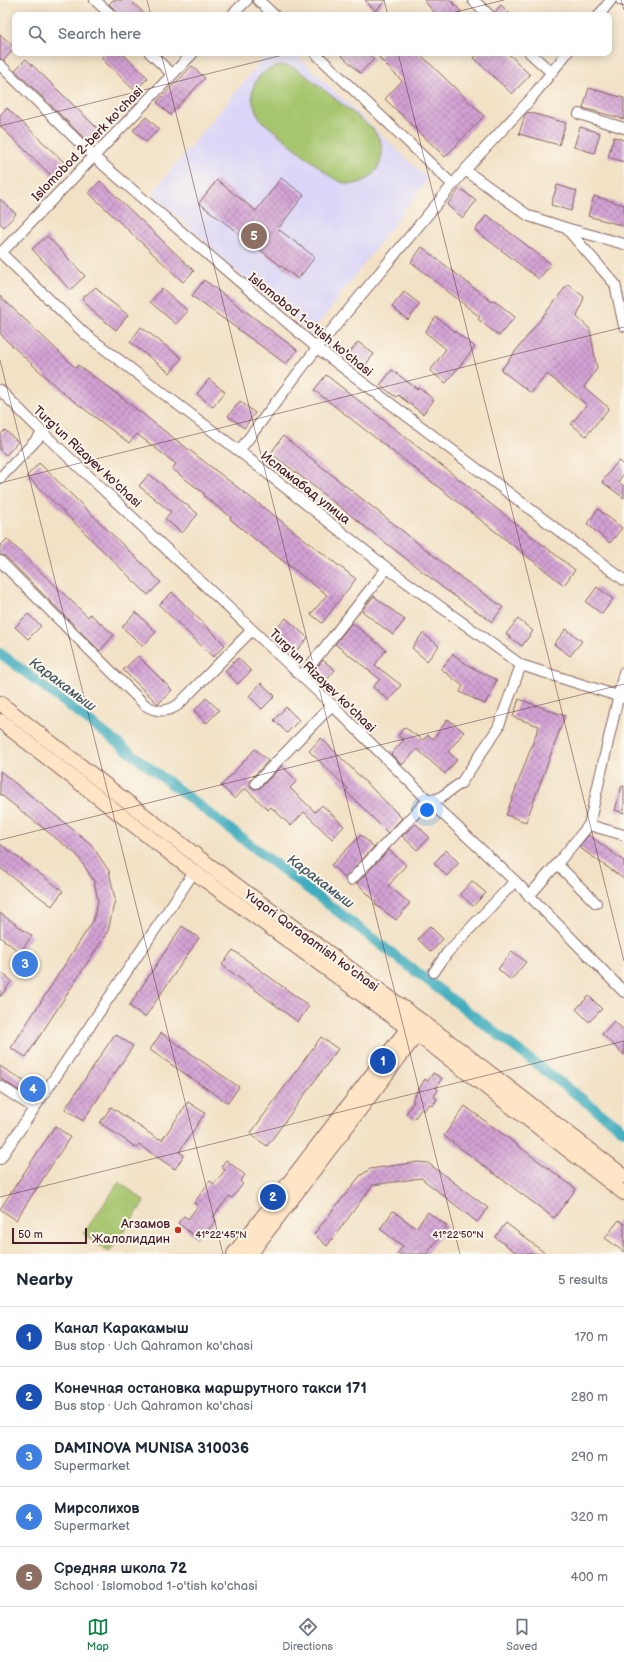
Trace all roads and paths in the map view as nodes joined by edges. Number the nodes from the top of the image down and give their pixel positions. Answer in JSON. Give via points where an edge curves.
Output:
{"nodes":[{"id":1,"x":95,"y":0,"type":"edge"},
{"id":2,"x":247,"y":0,"type":"edge"},
{"id":3,"x":258,"y":0,"type":"edge"},
{"id":4,"x":473,"y":0,"type":"edge"},
{"id":5,"x":611,"y":0,"type":"edge"},
{"id":6,"x":621,"y":0,"type":"edge"},
{"id":7,"x":624,"y":1,"type":"edge"},
{"id":8,"x":108,"y":12,"type":"edge"},
{"id":9,"x":235,"y":12,"type":"edge"},
{"id":10,"x":271,"y":12,"type":"edge"},
{"id":11,"x":486,"y":12,"type":"edge"},
{"id":12,"x":601,"y":12,"type":"edge"},
{"id":13,"x":153,"y":56,"type":"edge"},
{"id":14,"x":190,"y":56,"type":"edge"},
{"id":15,"x":318,"y":56,"type":"edge"},
{"id":16,"x":533,"y":56,"type":"edge"},
{"id":17,"x":564,"y":56,"type":"edge"},
{"id":18,"x":0,"y":65,"type":"edge"},
{"id":19,"x":551,"y":72,"type":"junction"},
{"id":20,"x":172,"y":74,"type":"junction"},
{"id":21,"x":579,"y":114,"type":"dead end"},
{"id":22,"x":624,"y":128,"type":"edge"},
{"id":23,"x":93,"y":156,"type":"junction"},
{"id":24,"x":465,"y":170,"type":"junction"},
{"id":25,"x":453,"y":185,"type":"junction"},
{"id":26,"x":566,"y":228,"type":"junction"},
{"id":27,"x":624,"y":244,"type":"edge"},
{"id":28,"x":0,"y":252,"type":"edge"},
{"id":29,"x":624,"y":326,"type":"edge"},
{"id":30,"x":317,"y":348,"type":"junction"},
{"id":31,"x":0,"y":390,"type":"edge"},
{"id":32,"x":43,"y":433,"type":"junction"},
{"id":33,"x":239,"y":451,"type":"junction"},
{"id":34,"x":0,"y":478,"type":"edge"},
{"id":35,"x":0,"y":561,"type":"edge"},
{"id":36,"x":387,"y":568,"type":"junction"},
{"id":37,"x":624,"y":580,"type":"edge"},
{"id":38,"x":252,"y":630,"type":"junction"},
{"id":39,"x":521,"y":665,"type":"junction"},
{"id":40,"x":624,"y":672,"type":"edge"},
{"id":41,"x":302,"y":676,"type":"junction"},
{"id":42,"x":621,"y":697,"type":"edge"},
{"id":43,"x":0,"y":703,"type":"edge"},
{"id":44,"x":332,"y":705,"type":"junction"},
{"id":45,"x":2,"y":725,"type":"edge"},
{"id":46,"x":256,"y":783,"type":"dead end"},
{"id":47,"x":428,"y":800,"type":"junction"},
{"id":48,"x":589,"y":824,"type":"junction"},
{"id":49,"x":624,"y":835,"type":"edge"},
{"id":50,"x":557,"y":864,"type":"junction"},
{"id":51,"x":194,"y":872,"type":"junction"},
{"id":52,"x":351,"y":880,"type":"dead end"},
{"id":53,"x":515,"y":881,"type":"junction"},
{"id":54,"x":529,"y":896,"type":"junction"},
{"id":55,"x":596,"y":903,"type":"dead end"},
{"id":56,"x":434,"y":972,"type":"dead end"},
{"id":57,"x":624,"y":992,"type":"edge"},
{"id":58,"x":421,"y":1020,"type":"junction"},
{"id":59,"x":412,"y":1031,"type":"junction"},
{"id":60,"x":0,"y":1086,"type":"edge"},
{"id":61,"x":34,"y":1108,"type":"junction"},
{"id":62,"x":0,"y":1159,"type":"edge"},
{"id":63,"x":624,"y":1176,"type":"edge"},
{"id":64,"x":624,"y":1193,"type":"edge"},
{"id":65,"x":234,"y":1254,"type":"edge"},
{"id":66,"x":250,"y":1254,"type":"edge"}],
"edges":[{"from":1,"to":8,"type":"street"},
{"from":2,"to":9,"type":"street"},
{"from":3,"to":10,"type":"street"},
{"from":4,"to":11,"type":"street"},
{"from":5,"to":12,"type":"street"},
{"from":6,"to":7,"type":"street"},
{"from":13,"to":20,"type":"street"},
{"from":14,"to":20,"type":"street","name":"Islomobod 2-berk ko'chasi"},
{"from":15,"to":25,"type":"street"},
{"from":16,"to":19,"type":"street"},
{"from":17,"to":19,"type":"street"},
{"from":18,"to":23,"type":"street","name":"Islomobod 1-o'tish ko'chasi"},
{"from":19,"to":24,"type":"street","via":[[528,102]]},
{"from":20,"to":23,"type":"street","name":"Islomobod 2-berk ko'chasi"},
{"from":21,"to":22,"type":"street"},
{"from":23,"to":28,"type":"street","name":"Islomobod 2-berk ko'chasi"},
{"from":23,"to":30,"type":"street","name":"Islomobod 1-o'tish ko'chasi"},
{"from":24,"to":25,"type":"street"},
{"from":24,"to":26,"type":"street","via":[[528,216]]},
{"from":25,"to":30,"type":"street"},
{"from":26,"to":27,"type":"street"},
{"from":26,"to":29,"type":"street","via":[[615,284]]},
{"from":28,"to":33,"type":"street","name":"Исламабад улица","via":[[86,334]]},
{"from":30,"to":33,"type":"street"},
{"from":30,"to":37,"type":"street","name":"Islomobod 1-o'tish ko'chasi"},
{"from":31,"to":32,"type":"street","name":"Turg'un Rizayev ko'chasi"},
{"from":32,"to":34,"type":"street"},
{"from":32,"to":38,"type":"street","name":"Turg'un Rizayev ko'chasi"},
{"from":33,"to":36,"type":"street","name":"Исламабад улица"},
{"from":35,"to":38,"type":"street","via":[[145,706],[158,711],[167,711],[178,705]]},
{"from":36,"to":39,"type":"street","name":"Исламабад улица"},
{"from":36,"to":41,"type":"street"},
{"from":38,"to":41,"type":"street","name":"Turg'un Rizayev ko'chasi"},
{"from":39,"to":42,"type":"street","name":"Исламабад улица"},
{"from":39,"to":47,"type":"street","via":[[498,728],[461,783],[438,799]]},
{"from":40,"to":42,"type":"street"},
{"from":41,"to":44,"type":"street","name":"Turg'un Rizayev ko'chasi"},
{"from":42,"to":48,"type":"street"},
{"from":43,"to":58,"type":"main road","name":"Yuqori Qoraqamish ko'chasi","via":[[202,860]]},
{"from":44,"to":46,"type":"street"},
{"from":44,"to":47,"type":"street","name":"Turg'un Rizayev ko'chasi"},
{"from":45,"to":51,"type":"main road","name":"Yuqori Qoraqamish ko'chasi"},
{"from":47,"to":52,"type":"street"},
{"from":47,"to":53,"type":"street","name":"Turg'un Rizayev ko'chasi"},
{"from":48,"to":49,"type":"street"},
{"from":48,"to":50,"type":"street"},
{"from":50,"to":54,"type":"street"},
{"from":50,"to":55,"type":"street"},
{"from":51,"to":59,"type":"main road","name":"Yuqori Qoraqamish ko'chasi"},
{"from":51,"to":61,"type":"street"},
{"from":53,"to":54,"type":"street","name":"Turg'un Rizayev ko'chasi"},
{"from":53,"to":56,"type":"street","via":[[447,953]]},
{"from":54,"to":57,"type":"street","name":"Turg'un Rizayev ko'chasi"},
{"from":58,"to":59,"type":"main road"},
{"from":58,"to":63,"type":"main road","name":"Yuqori Qoraqamish ko'chasi"},
{"from":59,"to":64,"type":"main road","name":"Yuqori Qoraqamish ko'chasi"},
{"from":59,"to":65,"type":"main road"},
{"from":59,"to":66,"type":"main road"},
{"from":60,"to":61,"type":"street"},
{"from":61,"to":62,"type":"street"}]}
